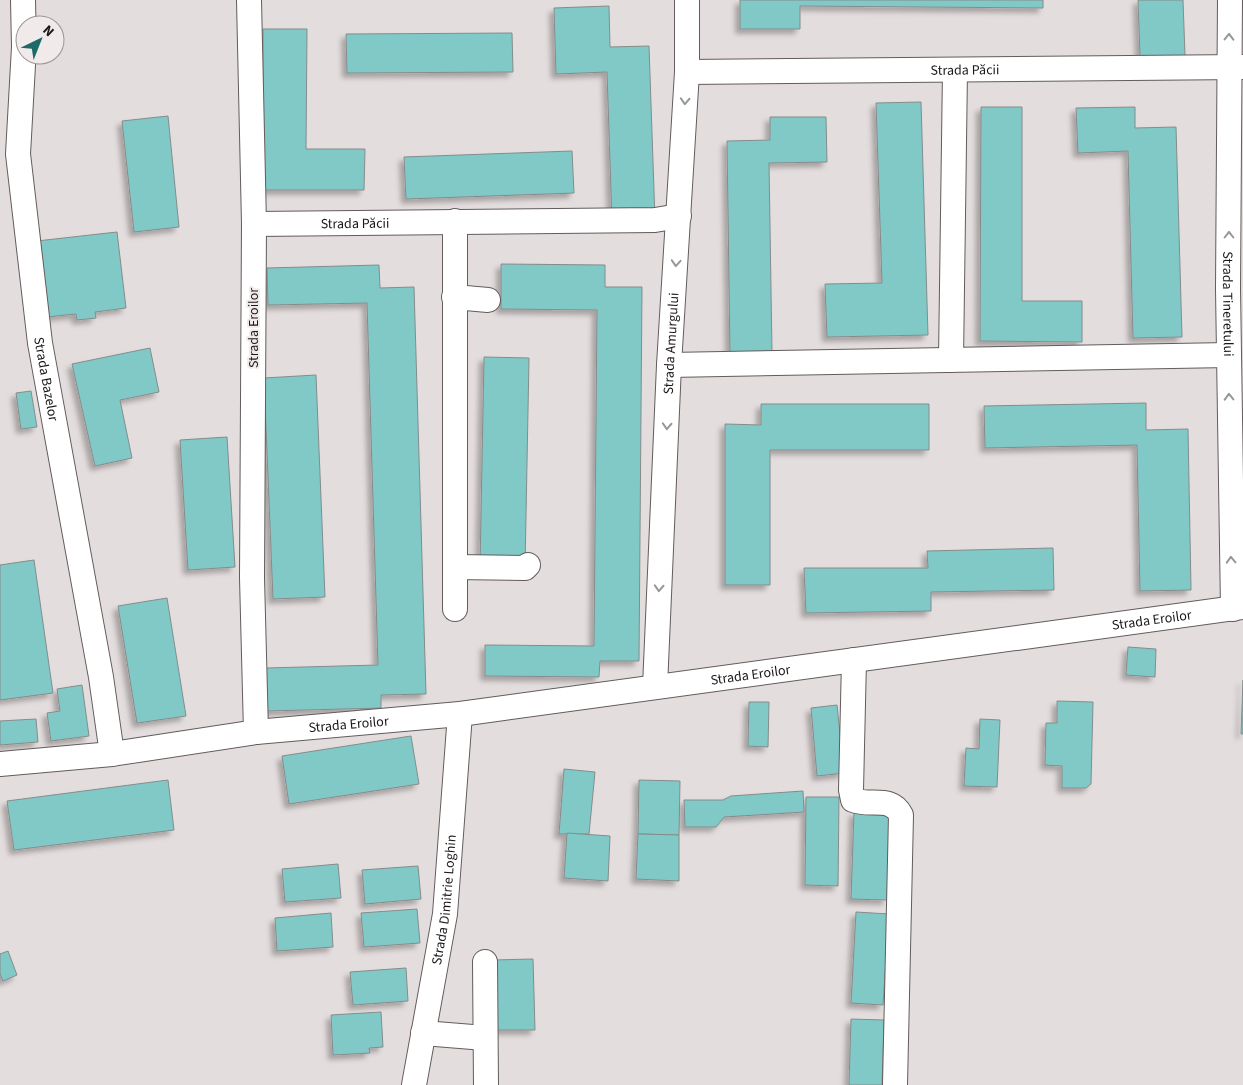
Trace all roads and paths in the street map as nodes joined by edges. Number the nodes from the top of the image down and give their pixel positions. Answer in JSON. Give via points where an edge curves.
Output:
{"nodes":[{"id":1,"x":23,"y":0,"type":"edge"},
{"id":2,"x":249,"y":0,"type":"edge"},
{"id":3,"x":687,"y":0,"type":"edge"},
{"id":4,"x":1230,"y":0,"type":"edge"},
{"id":5,"x":1236,"y":67,"type":"edge"},
{"id":6,"x":955,"y":70,"type":"junction"},
{"id":7,"x":687,"y":72,"type":"junction"},
{"id":8,"x":679,"y":216,"type":"junction"},
{"id":9,"x":455,"y":221,"type":"junction"},
{"id":10,"x":254,"y":224,"type":"junction"},
{"id":11,"x":1236,"y":289,"type":"edge"},
{"id":12,"x":454,"y":297,"type":"junction"},
{"id":13,"x":488,"y":300,"type":"dead end"},
{"id":14,"x":1229,"y":355,"type":"junction"},
{"id":15,"x":951,"y":360,"type":"junction"},
{"id":16,"x":670,"y":365,"type":"junction"},
{"id":17,"x":528,"y":565,"type":"dead end"},
{"id":18,"x":455,"y":567,"type":"junction"},
{"id":19,"x":1238,"y":608,"type":"edge"},
{"id":20,"x":455,"y":609,"type":"dead end"},
{"id":21,"x":854,"y":660,"type":"junction"},
{"id":22,"x":655,"y":687,"type":"junction"},
{"id":23,"x":460,"y":714,"type":"junction"},
{"id":24,"x":256,"y":732,"type":"junction"},
{"id":25,"x":112,"y":754,"type":"junction"},
{"id":26,"x":0,"y":764,"type":"edge"},
{"id":27,"x":485,"y":962,"type":"dead end"},
{"id":28,"x":423,"y":1033,"type":"junction"},
{"id":29,"x":485,"y":1038,"type":"junction"},
{"id":30,"x":414,"y":1085,"type":"edge"},
{"id":31,"x":486,"y":1085,"type":"edge"},
{"id":32,"x":895,"y":1085,"type":"edge"}],
"edges":[{"from":1,"to":25,"type":"street","name":"Strada Bazelor","via":[[24,47],[18,154],[40,343]]},
{"from":2,"to":10,"type":"street"},
{"from":3,"to":7,"type":"street","name":"Strada Amurgului"},
{"from":5,"to":4,"type":"street","name":"Strada Tineretului","one_way":true},
{"from":5,"to":6,"type":"street","name":"Strada Păcii"},
{"from":11,"to":5,"type":"street","name":"Strada Tineretului","one_way":true},
{"from":6,"to":7,"type":"street","name":"Strada Păcii"},
{"from":6,"to":15,"type":"street"},
{"from":7,"to":8,"type":"street","name":"Strada Amurgului","one_way":true},
{"from":8,"to":9,"type":"street","name":"Strada Păcii","via":[[655,220]]},
{"from":8,"to":16,"type":"street","name":"Strada Amurgului","one_way":true},
{"from":9,"to":10,"type":"street","name":"Strada Păcii"},
{"from":9,"to":12,"type":"street"},
{"from":10,"to":24,"type":"street","name":"Strada Eroilor","via":[[252,578]]},
{"from":11,"to":14,"type":"street","name":"Strada Tineretului"},
{"from":12,"to":13,"type":"street"},
{"from":12,"to":18,"type":"street"},
{"from":14,"to":15,"type":"street"},
{"from":19,"to":14,"type":"street","name":"Strada Tineretului","one_way":true},
{"from":15,"to":16,"type":"street"},
{"from":16,"to":22,"type":"street","name":"Strada Amurgului","one_way":true},
{"from":17,"to":18,"type":"street","via":[[525,568]]},
{"from":18,"to":20,"type":"street"},
{"from":19,"to":21,"type":"street","name":"Strada Eroilor"},
{"from":21,"to":22,"type":"street","name":"Strada Eroilor"},
{"from":21,"to":32,"type":"street","via":[[853,800],[860,803],[889,802],[901,815]]},
{"from":22,"to":23,"type":"street","name":"Strada Eroilor"},
{"from":23,"to":24,"type":"street","name":"Strada Eroilor"},
{"from":23,"to":28,"type":"street","name":"Strada Dimitrie Loghin","via":[[445,914]]},
{"from":24,"to":25,"type":"street","name":"Strada Eroilor"},
{"from":25,"to":26,"type":"street","name":"Strada Eroilor"},
{"from":27,"to":29,"type":"street"},
{"from":28,"to":29,"type":"street"},
{"from":28,"to":30,"type":"street","name":"Strada Dimitrie Loghin"},
{"from":29,"to":31,"type":"street"}]}
